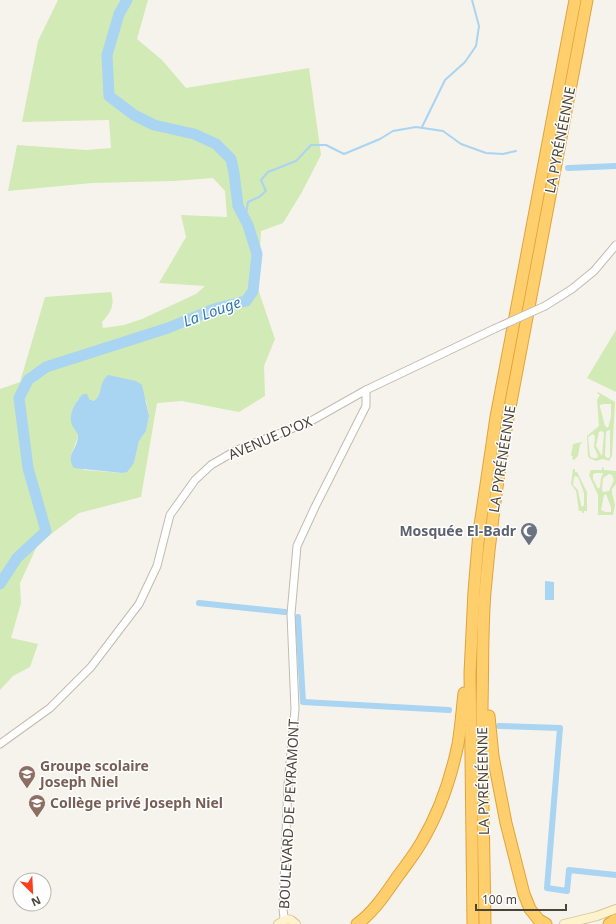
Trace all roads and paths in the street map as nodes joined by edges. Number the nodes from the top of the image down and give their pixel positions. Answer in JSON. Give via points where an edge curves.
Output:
{"nodes":[{"id":1,"x":575,"y":0,"type":"edge"},
{"id":2,"x":587,"y":0,"type":"edge"},
{"id":3,"x":616,"y":245,"type":"edge"},
{"id":4,"x":366,"y":390,"type":"junction"},
{"id":5,"x":483,"y":642,"type":"junction"},
{"id":6,"x":470,"y":673,"type":"junction"},
{"id":7,"x":0,"y":744,"type":"edge"},
{"id":8,"x":616,"y":909,"type":"edge"},
{"id":9,"x":613,"y":921,"type":"edge"},
{"id":10,"x":281,"y":922,"type":"edge"},
{"id":11,"x":296,"y":924,"type":"edge"},
{"id":12,"x":357,"y":924,"type":"edge"},
{"id":13,"x":473,"y":924,"type":"edge"},
{"id":14,"x":485,"y":924,"type":"edge"},
{"id":15,"x":546,"y":924,"type":"edge"},
{"id":16,"x":564,"y":924,"type":"edge"},
{"id":17,"x":602,"y":924,"type":"edge"}],
"edges":[{"from":1,"to":6,"type":"highway","name":"LA PYRÉNÉENNE","via":[[504,370],[488,467],[474,584]]},
{"from":2,"to":5,"type":"highway","name":"LA PYRÉNÉENNE","via":[[498,475],[489,548]]},
{"from":3,"to":4,"type":"street","name":"AVENUE D'OX","bridge":true,"via":[[594,271],[545,306]]},
{"from":4,"to":7,"type":"street","name":"AVENUE D'OX","via":[[311,421],[238,450],[211,465],[196,480],[170,515],[157,566],[139,604],[91,667],[50,708]]},
{"from":4,"to":10,"type":"street","name":"BOULEVARD DE PEYRAMONT","via":[[366,406],[298,546],[291,614],[295,708]]},
{"from":5,"to":14,"type":"highway","name":"LA PYRÉNÉENNE"},
{"from":5,"to":15,"type":"highway","via":[[488,647],[491,736],[506,823],[528,903],[535,915]]},
{"from":6,"to":12,"type":"highway","via":[[465,689],[458,742],[440,803],[421,843],[404,868],[374,910]]},
{"from":6,"to":13,"type":"highway","name":"LA PYRÉNÉENNE"},
{"from":8,"to":16,"type":"main road"},
{"from":9,"to":17,"type":"main road"},
{"from":10,"to":11,"type":"main road","via":[[291,920]]}]}
